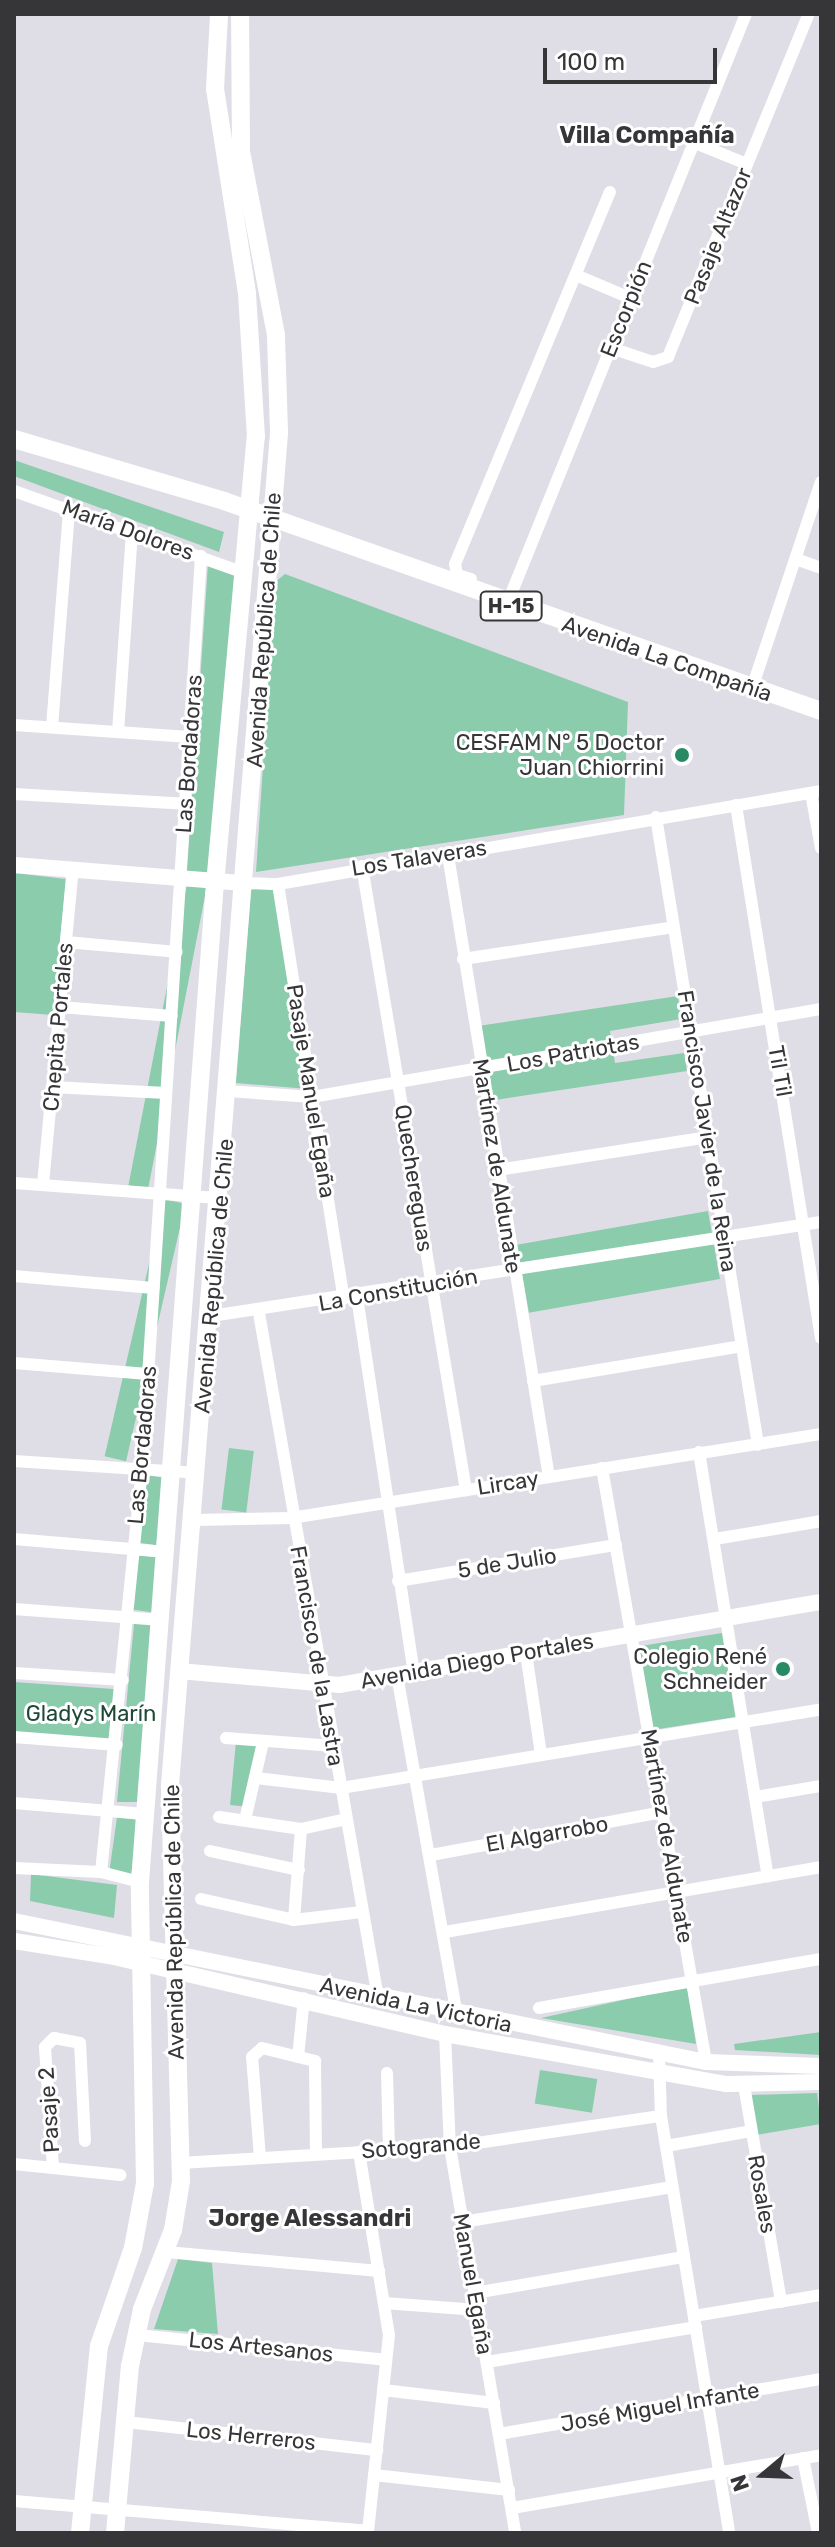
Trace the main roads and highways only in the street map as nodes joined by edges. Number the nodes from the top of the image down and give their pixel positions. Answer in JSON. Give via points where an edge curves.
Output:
{"nodes":[{"id":1,"x":219,"y":14,"type":"edge"},
{"id":2,"x":240,"y":14,"type":"edge"},
{"id":3,"x":14,"y":439,"type":"edge"},
{"id":4,"x":248,"y":510,"type":"junction"},
{"id":5,"x":272,"y":518,"type":"junction"},
{"id":6,"x":821,"y":711,"type":"edge"},
{"id":7,"x":14,"y":865,"type":"edge"},
{"id":8,"x":215,"y":882,"type":"junction"},
{"id":9,"x":244,"y":883,"type":"junction"},
{"id":10,"x":821,"y":1602,"type":"edge"},
{"id":11,"x":179,"y":1671,"type":"junction"},
{"id":12,"x":14,"y":1921,"type":"edge"},
{"id":13,"x":14,"y":1941,"type":"edge"},
{"id":14,"x":139,"y":1954,"type":"junction"},
{"id":15,"x":172,"y":1961,"type":"junction"},
{"id":16,"x":658,"y":2062,"type":"junction"},
{"id":17,"x":821,"y":2066,"type":"edge"},
{"id":18,"x":821,"y":2082,"type":"edge"},
{"id":19,"x":80,"y":2533,"type":"edge"},
{"id":20,"x":115,"y":2533,"type":"edge"}],
"edges":[{"from":1,"to":4,"type":"main road","name":"Avenida República de Chile","via":[[221,150],[255,376]]},
{"from":2,"to":5,"type":"main road","name":"Avenida República de Chile","via":[[241,151],[279,370]]},
{"from":3,"to":4,"type":"main road","name":"Avenida La Compañía","number":"H-15"},
{"from":4,"to":5,"type":"main road","name":"Avenida La Compañía","number":"H-15"},
{"from":4,"to":8,"type":"main road","name":"Avenida República de Chile"},
{"from":5,"to":6,"type":"main road","name":"Avenida La Compañía","number":"H-15"},
{"from":5,"to":9,"type":"main road","name":"Avenida República de Chile"},
{"from":7,"to":8,"type":"main road","name":"Los Talaveras"},
{"from":8,"to":9,"type":"main road","name":"Los Talaveras"},
{"from":8,"to":14,"type":"main road","name":"Avenida República de Chile","via":[[140,1882]]},
{"from":9,"to":11,"type":"main road","name":"Avenida República de Chile"},
{"from":10,"to":11,"type":"main road","name":"Avenida Diego Portales","via":[[323,1686]]},
{"from":11,"to":15,"type":"main road","name":"Avenida República de Chile","via":[[169,1799]]},
{"from":12,"to":14,"type":"main road","name":"Avenida La Victoria"},
{"from":13,"to":14,"type":"main road","name":"Avenida La Victoria"},
{"from":14,"to":15,"type":"main road","name":"Avenida La Victoria"},
{"from":14,"to":19,"type":"main road","name":"Avenida República de Chile","via":[[144,2192],[133,2248],[99,2346]]},
{"from":15,"to":16,"type":"main road","name":"Avenida La Victoria","via":[[457,2014]]},
{"from":15,"to":16,"type":"main road","name":"Avenida La Victoria","via":[[445,2034]]},
{"from":15,"to":20,"type":"main road","name":"Avenida República de Chile","via":[[180,2163],[167,2252],[137,2335]]},
{"from":16,"to":17,"type":"main road","name":"Avenida La Victoria"},
{"from":16,"to":18,"type":"main road","name":"Avenida La Victoria","via":[[744,2085]]}]}
